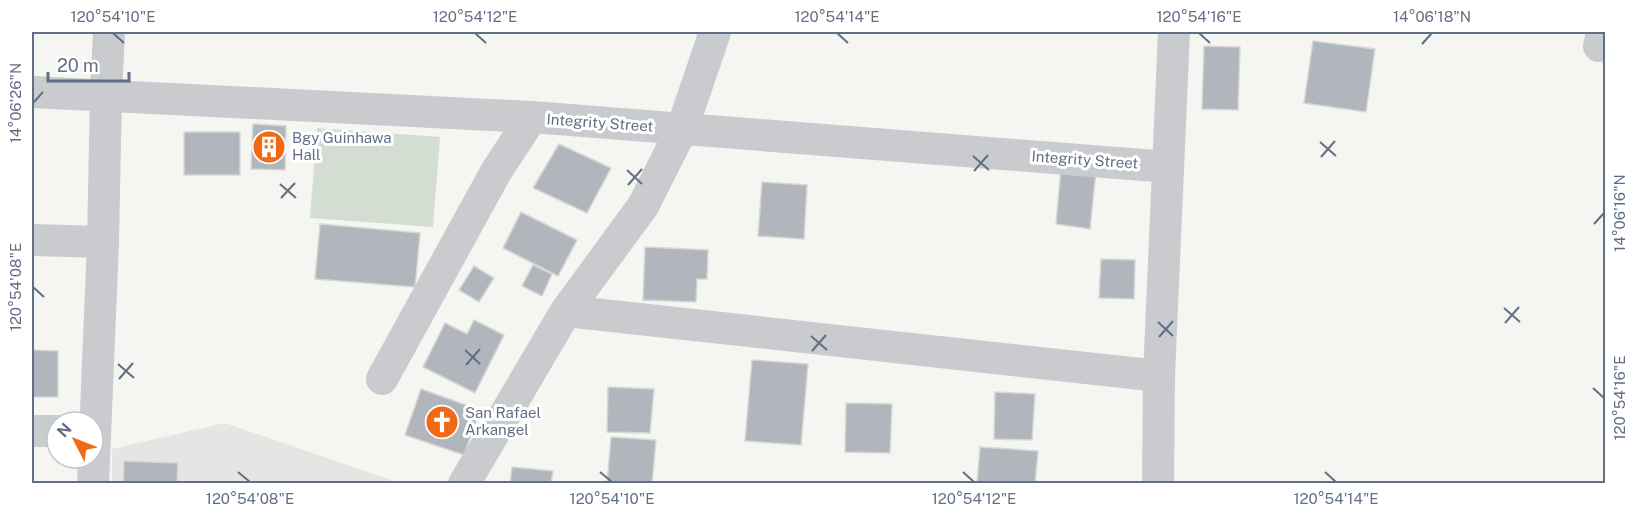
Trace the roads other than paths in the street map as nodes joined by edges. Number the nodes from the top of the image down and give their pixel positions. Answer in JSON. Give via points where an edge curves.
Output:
{"nodes":[{"id":1,"x":109,"y":32,"type":"edge"},
{"id":2,"x":715,"y":32,"type":"edge"},
{"id":3,"x":1174,"y":32,"type":"edge"},
{"id":4,"x":32,"y":92,"type":"edge"},
{"id":5,"x":106,"y":94,"type":"junction"},
{"id":6,"x":532,"y":117,"type":"junction"},
{"id":7,"x":682,"y":129,"type":"junction"},
{"id":8,"x":1168,"y":167,"type":"junction"},
{"id":9,"x":32,"y":240,"type":"edge"},
{"id":10,"x":104,"y":242,"type":"junction"},
{"id":11,"x":566,"y":311,"type":"junction"},
{"id":12,"x":1159,"y":376,"type":"junction"},
{"id":13,"x":382,"y":379,"type":"dead end"},
{"id":14,"x":95,"y":410,"type":"edge"},
{"id":15,"x":464,"y":483,"type":"edge"},
{"id":16,"x":1158,"y":483,"type":"edge"}],
"edges":[{"from":1,"to":5,"type":"street"},
{"from":2,"to":7,"type":"street"},
{"from":3,"to":8,"type":"street"},
{"from":4,"to":5,"type":"street","name":"Integrity Street"},
{"from":5,"to":6,"type":"street","name":"Integrity Street"},
{"from":5,"to":10,"type":"street"},
{"from":6,"to":7,"type":"street","name":"Integrity Street"},
{"from":6,"to":13,"type":"street","via":[[497,170]]},
{"from":7,"to":8,"type":"street","name":"Integrity Street"},
{"from":7,"to":11,"type":"street","via":[[643,206]]},
{"from":8,"to":12,"type":"street"},
{"from":9,"to":10,"type":"street"},
{"from":10,"to":14,"type":"street"},
{"from":11,"to":12,"type":"street"},
{"from":11,"to":15,"type":"street"},
{"from":12,"to":16,"type":"street"}]}
